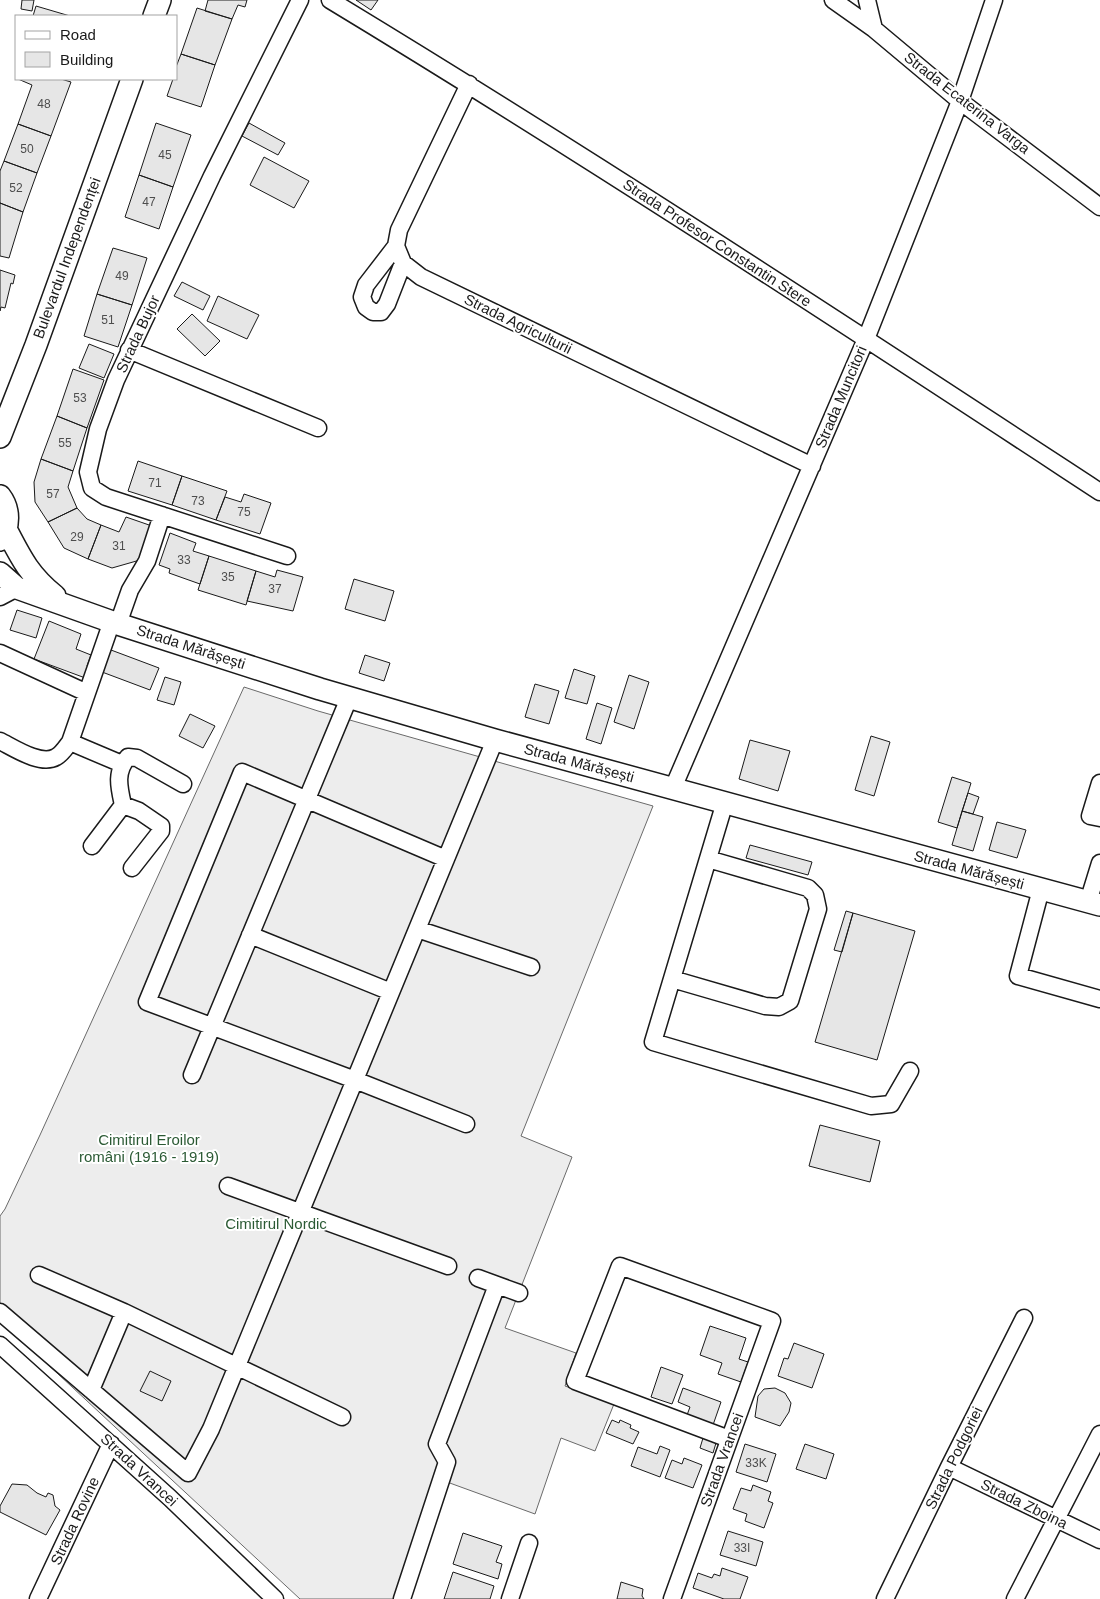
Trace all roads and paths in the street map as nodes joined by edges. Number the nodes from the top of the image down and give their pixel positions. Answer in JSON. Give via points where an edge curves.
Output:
{"nodes":[{"id":1,"x":160,"y":0,"type":"edge"},
{"id":2,"x":300,"y":0,"type":"edge"},
{"id":3,"x":330,"y":0,"type":"edge"},
{"id":4,"x":833,"y":0,"type":"edge"},
{"id":5,"x":867,"y":0,"type":"edge"},
{"id":6,"x":994,"y":0,"type":"edge"},
{"id":7,"x":154,"y":15,"type":"edge"},
{"id":8,"x":874,"y":29,"type":"junction"},
{"id":9,"x":132,"y":80,"type":"edge"},
{"id":10,"x":468,"y":84,"type":"junction"},
{"id":11,"x":960,"y":101,"type":"junction"},
{"id":12,"x":1100,"y":207,"type":"edge"},
{"id":13,"x":396,"y":246,"type":"junction"},
{"id":14,"x":403,"y":263,"type":"junction"},
{"id":15,"x":866,"y":339,"type":"junction"},
{"id":16,"x":129,"y":350,"type":"junction"},
{"id":17,"x":318,"y":428,"type":"dead end"},
{"id":18,"x":0,"y":437,"type":"edge"},
{"id":19,"x":812,"y":466,"type":"junction"},
{"id":20,"x":1100,"y":492,"type":"edge"},
{"id":21,"x":0,"y":496,"type":"edge"},
{"id":22,"x":162,"y":515,"type":"junction"},
{"id":23,"x":3,"y":534,"type":"edge"},
{"id":24,"x":287,"y":556,"type":"dead end"},
{"id":25,"x":0,"y":573,"type":"edge"},
{"id":26,"x":8,"y":592,"type":"edge"},
{"id":27,"x":63,"y":603,"type":"junction"},
{"id":28,"x":115,"y":623,"type":"junction"},
{"id":29,"x":0,"y":653,"type":"edge"},
{"id":30,"x":87,"y":693,"type":"junction"},
{"id":31,"x":349,"y":698,"type":"junction"},
{"id":32,"x":495,"y":740,"type":"junction"},
{"id":33,"x":0,"y":741,"type":"edge"},
{"id":34,"x":70,"y":742,"type":"junction"},
{"id":35,"x":122,"y":764,"type":"junction"},
{"id":36,"x":1100,"y":783,"type":"edge"},
{"id":37,"x":183,"y":784,"type":"dead end"},
{"id":38,"x":673,"y":788,"type":"junction"},
{"id":39,"x":307,"y":800,"type":"junction"},
{"id":40,"x":725,"y":802,"type":"junction"},
{"id":41,"x":123,"y":805,"type":"junction"},
{"id":42,"x":1100,"y":818,"type":"edge"},
{"id":43,"x":92,"y":846,"type":"dead end"},
{"id":44,"x":446,"y":859,"type":"junction"},
{"id":45,"x":708,"y":859,"type":"junction"},
{"id":46,"x":1100,"y":863,"type":"edge"},
{"id":47,"x":132,"y":868,"type":"dead end"},
{"id":48,"x":1041,"y":889,"type":"junction"},
{"id":49,"x":1094,"y":903,"type":"edge"},
{"id":50,"x":417,"y":929,"type":"junction"},
{"id":51,"x":250,"y":936,"type":"junction"},
{"id":52,"x":531,"y":967,"type":"dead end"},
{"id":53,"x":672,"y":979,"type":"junction"},
{"id":54,"x":392,"y":992,"type":"junction"},
{"id":55,"x":1100,"y":999,"type":"edge"},
{"id":56,"x":211,"y":1026,"type":"junction"},
{"id":57,"x":910,"y":1071,"type":"dead end"},
{"id":58,"x":192,"y":1075,"type":"dead end"},
{"id":59,"x":355,"y":1080,"type":"junction"},
{"id":60,"x":466,"y":1124,"type":"dead end"},
{"id":61,"x":228,"y":1186,"type":"dead end"},
{"id":62,"x":300,"y":1212,"type":"junction"},
{"id":63,"x":448,"y":1266,"type":"dead end"},
{"id":64,"x":39,"y":1275,"type":"dead end"},
{"id":65,"x":478,"y":1278,"type":"dead end"},
{"id":66,"x":497,"y":1285,"type":"junction"},
{"id":67,"x":519,"y":1293,"type":"dead end"},
{"id":68,"x":0,"y":1312,"type":"edge"},
{"id":69,"x":124,"y":1312,"type":"junction"},
{"id":70,"x":1024,"y":1318,"type":"dead end"},
{"id":71,"x":0,"y":1345,"type":"edge"},
{"id":72,"x":236,"y":1366,"type":"junction"},
{"id":73,"x":91,"y":1390,"type":"junction"},
{"id":74,"x":342,"y":1417,"type":"dead end"},
{"id":75,"x":1100,"y":1434,"type":"edge"},
{"id":76,"x":729,"y":1439,"type":"junction"},
{"id":77,"x":111,"y":1444,"type":"junction"},
{"id":78,"x":949,"y":1467,"type":"junction"},
{"id":79,"x":1056,"y":1519,"type":"junction"},
{"id":80,"x":1100,"y":1540,"type":"edge"},
{"id":81,"x":529,"y":1543,"type":"dead end"},
{"id":82,"x":38,"y":1599,"type":"edge"},
{"id":83,"x":275,"y":1599,"type":"edge"},
{"id":84,"x":402,"y":1599,"type":"edge"},
{"id":85,"x":510,"y":1599,"type":"edge"},
{"id":86,"x":672,"y":1599,"type":"edge"},
{"id":87,"x":886,"y":1599,"type":"edge"},
{"id":88,"x":1015,"y":1599,"type":"edge"}],
"edges":[{"from":1,"to":7,"type":"main road"},
{"from":2,"to":16,"type":"street","name":"Strada Bujor"},
{"from":3,"to":10,"type":"street","name":"Strada Profesor Constantin Stere"},
{"from":4,"to":8,"type":"street","name":"Strada Ecaterina Varga"},
{"from":5,"to":8,"type":"street"},
{"from":6,"to":11,"type":"street","name":"Strada Muncitori"},
{"from":8,"to":11,"type":"street","name":"Strada Ecaterina Varga"},
{"from":9,"to":18,"type":"main road","name":"Bulevardul Independenței"},
{"from":10,"to":13,"type":"street","via":[[399,230]]},
{"from":10,"to":15,"type":"street","name":"Strada Profesor Constantin Stere"},
{"from":11,"to":12,"type":"street","name":"Strada Ecaterina Varga"},
{"from":11,"to":15,"type":"street","name":"Strada Muncitori"},
{"from":13,"to":14,"type":"street"},
{"from":13,"to":14,"type":"street","via":[[366,285],[362,297],[366,307],[373,312],[381,312],[388,304]]},
{"from":14,"to":19,"type":"street","name":"Strada Agriculturii","via":[[421,277]]},
{"from":15,"to":19,"type":"street","name":"Strada Muncitori"},
{"from":15,"to":20,"type":"street","name":"Strada Profesor Constantin Stere"},
{"from":16,"to":17,"type":"street"},
{"from":16,"to":22,"type":"street","name":"Strada Bujor","via":[[98,429],[88,472],[92,488],[106,497]]},
{"from":19,"to":38,"type":"street","name":"Strada Muncitori"},
{"from":21,"to":23,"type":"main road","via":[[7,510]]},
{"from":22,"to":24,"type":"street","name":"Strada Bujor"},
{"from":22,"to":28,"type":"street","via":[[147,562]]},
{"from":23,"to":27,"type":"main road","name":"Strada Mărășești","via":[[39,583]]},
{"from":25,"to":26,"type":"main road","name":"Strada Mărășești"},
{"from":26,"to":27,"type":"main road","name":"Strada Mărășești"},
{"from":27,"to":28,"type":"main road","name":"Strada Mărășești"},
{"from":28,"to":30,"type":"street"},
{"from":28,"to":31,"type":"main road","name":"Strada Mărășești"},
{"from":29,"to":30,"type":"street"},
{"from":30,"to":34,"type":"street"},
{"from":31,"to":32,"type":"main road","name":"Strada Mărășești"},
{"from":31,"to":39,"type":"street"},
{"from":32,"to":38,"type":"main road","name":"Strada Mărășești"},
{"from":32,"to":44,"type":"street"},
{"from":33,"to":34,"type":"street","via":[[40,759],[58,756]]},
{"from":34,"to":35,"type":"street"},
{"from":35,"to":37,"type":"street","via":[[128,757],[137,758]]},
{"from":35,"to":41,"type":"street","via":[[118,781]]},
{"from":36,"to":42,"type":"street","via":[[1090,816]]},
{"from":38,"to":40,"type":"main road","name":"Strada Mărășești"},
{"from":39,"to":44,"type":"street"},
{"from":39,"to":51,"type":"street"},
{"from":39,"to":56,"type":"street","via":[[242,772],[147,1002]]},
{"from":40,"to":45,"type":"street"},
{"from":40,"to":48,"type":"main road","name":"Strada Mărășești"},
{"from":41,"to":43,"type":"street"},
{"from":41,"to":47,"type":"street","via":[[161,826],[161,831]]},
{"from":44,"to":50,"type":"street"},
{"from":45,"to":53,"type":"street"},
{"from":45,"to":53,"type":"street","via":[[808,888],[815,895],[818,909],[790,1001],[778,1007]]},
{"from":46,"to":49,"type":"street"},
{"from":48,"to":49,"type":"main road","name":"Strada Mărășești"},
{"from":48,"to":55,"type":"street","via":[[1018,976]]},
{"from":50,"to":52,"type":"street"},
{"from":50,"to":54,"type":"street"},
{"from":51,"to":54,"type":"street"},
{"from":51,"to":56,"type":"street"},
{"from":53,"to":57,"type":"street","via":[[653,1042],[871,1106],[891,1104]]},
{"from":54,"to":59,"type":"street"},
{"from":56,"to":58,"type":"street"},
{"from":56,"to":59,"type":"street"},
{"from":59,"to":60,"type":"street"},
{"from":59,"to":62,"type":"street"},
{"from":61,"to":62,"type":"street"},
{"from":62,"to":63,"type":"street"},
{"from":62,"to":72,"type":"street"},
{"from":64,"to":69,"type":"street"},
{"from":65,"to":66,"type":"street"},
{"from":66,"to":67,"type":"street"},
{"from":66,"to":84,"type":"street","via":[[437,1444],[447,1462]]},
{"from":68,"to":73,"type":"street"},
{"from":69,"to":72,"type":"street"},
{"from":69,"to":73,"type":"street"},
{"from":70,"to":78,"type":"street","name":"Strada Podgoriei"},
{"from":71,"to":77,"type":"street","name":"Strada Vrancei"},
{"from":72,"to":73,"type":"street","via":[[211,1429],[188,1473]]},
{"from":72,"to":74,"type":"street"},
{"from":75,"to":79,"type":"street"},
{"from":76,"to":76,"type":"street","name":"Strada Vrancei","via":[[772,1321],[620,1266],[574,1381]]},
{"from":76,"to":86,"type":"street","name":"Strada Vrancei"},
{"from":77,"to":82,"type":"street","name":"Strada Rovine"},
{"from":77,"to":83,"type":"street","name":"Strada Vrancei"},
{"from":78,"to":79,"type":"street","name":"Strada Zboina"},
{"from":78,"to":87,"type":"street","name":"Strada Podgoriei"},
{"from":79,"to":80,"type":"street","name":"Strada Zboina"},
{"from":79,"to":88,"type":"street"},
{"from":81,"to":85,"type":"street"}]}
